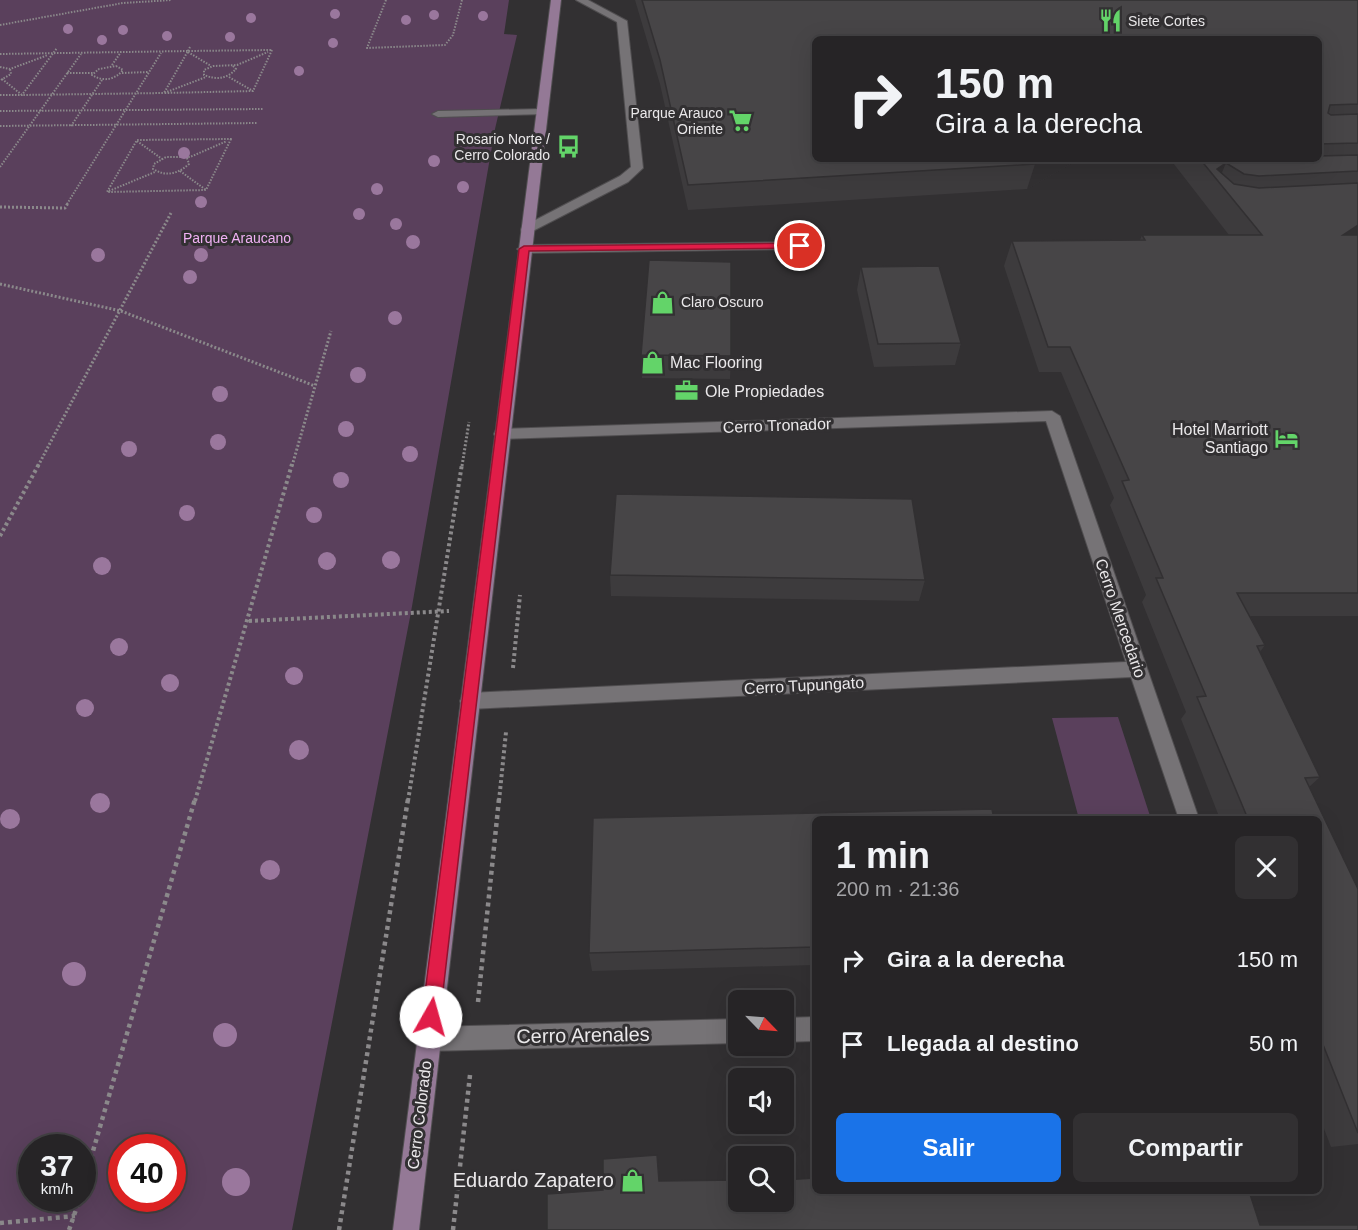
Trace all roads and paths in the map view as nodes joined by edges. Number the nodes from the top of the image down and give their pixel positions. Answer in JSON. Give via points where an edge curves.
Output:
{"nodes":[{"id":1,"x":172,"y":0,"type":"edge"},
{"id":2,"x":386,"y":0,"type":"edge"},
{"id":3,"x":462,"y":0,"type":"edge"},
{"id":4,"x":556,"y":0,"type":"edge"},
{"id":5,"x":581,"y":0,"type":"edge"},
{"id":6,"x":123,"y":1,"type":"edge"},
{"id":7,"x":0,"y":25,"type":"edge"},
{"id":8,"x":190,"y":47,"type":"dead end"},
{"id":9,"x":57,"y":48,"type":"dead end"},
{"id":10,"x":188,"y":51,"type":"junction"},
{"id":11,"x":272,"y":51,"type":"junction"},
{"id":12,"x":121,"y":52,"type":"junction"},
{"id":13,"x":161,"y":52,"type":"junction"},
{"id":14,"x":52,"y":53,"type":"junction"},
{"id":15,"x":81,"y":53,"type":"junction"},
{"id":16,"x":0,"y":54,"type":"edge"},
{"id":17,"x":112,"y":66,"type":"junction"},
{"id":18,"x":211,"y":66,"type":"junction"},
{"id":19,"x":233,"y":66,"type":"junction"},
{"id":20,"x":0,"y":67,"type":"edge"},
{"id":21,"x":10,"y":69,"type":"junction"},
{"id":22,"x":148,"y":72,"type":"junction"},
{"id":23,"x":93,"y":73,"type":"junction"},
{"id":24,"x":122,"y":73,"type":"junction"},
{"id":25,"x":67,"y":74,"type":"junction"},
{"id":26,"x":228,"y":76,"type":"junction"},
{"id":27,"x":206,"y":77,"type":"junction"},
{"id":28,"x":1,"y":80,"type":"edge"},
{"id":29,"x":102,"y":80,"type":"junction"},
{"id":30,"x":253,"y":91,"type":"junction"},
{"id":31,"x":135,"y":93,"type":"junction"},
{"id":32,"x":164,"y":93,"type":"junction"},
{"id":33,"x":22,"y":94,"type":"junction"},
{"id":34,"x":52,"y":94,"type":"junction"},
{"id":35,"x":93,"y":94,"type":"junction"},
{"id":36,"x":0,"y":95,"type":"edge"},
{"id":37,"x":82,"y":109,"type":"junction"},
{"id":38,"x":126,"y":109,"type":"junction"},
{"id":39,"x":264,"y":109,"type":"dead end"},
{"id":40,"x":40,"y":110,"type":"junction"},
{"id":41,"x":0,"y":111,"type":"edge"},
{"id":42,"x":541,"y":112,"type":"junction"},
{"id":43,"x":438,"y":114,"type":"dead end"},
{"id":44,"x":257,"y":123,"type":"dead end"},
{"id":45,"x":116,"y":125,"type":"junction"},
{"id":46,"x":0,"y":126,"type":"edge"},
{"id":47,"x":29,"y":126,"type":"junction"},
{"id":48,"x":72,"y":126,"type":"junction"},
{"id":49,"x":231,"y":139,"type":"junction"},
{"id":50,"x":137,"y":140,"type":"junction"},
{"id":51,"x":187,"y":158,"type":"junction"},
{"id":52,"x":162,"y":159,"type":"junction"},
{"id":53,"x":0,"y":167,"type":"edge"},
{"id":54,"x":180,"y":171,"type":"junction"},
{"id":55,"x":155,"y":172,"type":"junction"},
{"id":56,"x":206,"y":190,"type":"junction"},
{"id":57,"x":107,"y":192,"type":"junction"},
{"id":58,"x":0,"y":207,"type":"edge"},
{"id":59,"x":171,"y":213,"type":"dead end"},
{"id":60,"x":527,"y":230,"type":"junction"},
{"id":61,"x":800,"y":246,"type":"dead end"},
{"id":62,"x":524,"y":249,"type":"junction"},
{"id":63,"x":0,"y":284,"type":"edge"},
{"id":64,"x":121,"y":311,"type":"junction"},
{"id":65,"x":331,"y":331,"type":"dead end"},
{"id":66,"x":315,"y":386,"type":"junction"},
{"id":67,"x":470,"y":414,"type":"dead end"},
{"id":68,"x":1052,"y":416,"type":"joint"},
{"id":69,"x":502,"y":434,"type":"junction"},
{"id":70,"x":0,"y":536,"type":"edge"},
{"id":71,"x":480,"y":610,"type":"junction"},
{"id":72,"x":438,"y":611,"type":"junction"},
{"id":73,"x":249,"y":621,"type":"junction"},
{"id":74,"x":1138,"y":669,"type":"junction"},
{"id":75,"x":470,"y":701,"type":"junction"},
{"id":76,"x":1188,"y":816,"type":"edge"},
{"id":77,"x":812,"y":1029,"type":"edge"},
{"id":78,"x":794,"y":1030,"type":"edge"},
{"id":79,"x":728,"y":1031,"type":"edge"},
{"id":80,"x":428,"y":1039,"type":"junction"},
{"id":81,"x":96,"y":1141,"type":"edge"},
{"id":82,"x":76,"y":1212,"type":"edge"},
{"id":83,"x":75,"y":1216,"type":"junction"},
{"id":84,"x":0,"y":1223,"type":"edge"},
{"id":85,"x":69,"y":1230,"type":"edge"},
{"id":86,"x":339,"y":1230,"type":"edge"},
{"id":87,"x":406,"y":1230,"type":"edge"}],
"edges":[{"from":1,"to":6,"type":"path"},
{"from":2,"to":3,"type":"path","via":[[368,48],[446,45],[453,35]]},
{"from":4,"to":42,"type":"street","name":"Cerro Colorado"},
{"from":5,"to":60,"type":"street","via":[[622,21],[637,168],[624,179]]},
{"from":6,"to":7,"type":"path"},
{"from":8,"to":10,"type":"path"},
{"from":9,"to":14,"type":"path"},
{"from":10,"to":11,"type":"path"},
{"from":10,"to":13,"type":"path"},
{"from":10,"to":18,"type":"path"},
{"from":10,"to":32,"type":"path"},
{"from":11,"to":19,"type":"path"},
{"from":11,"to":30,"type":"path"},
{"from":12,"to":13,"type":"path"},
{"from":12,"to":15,"type":"path"},
{"from":12,"to":17,"type":"path"},
{"from":13,"to":22,"type":"path"},
{"from":14,"to":15,"type":"path"},
{"from":14,"to":16,"type":"path"},
{"from":14,"to":21,"type":"path"},
{"from":14,"to":33,"type":"path"},
{"from":15,"to":25,"type":"path"},
{"from":17,"to":23,"type":"path"},
{"from":17,"to":24,"type":"path","via":[[120,67]]},
{"from":18,"to":19,"type":"path"},
{"from":18,"to":27,"type":"path","via":[[204,70]]},
{"from":19,"to":26,"type":"path","via":[[235,71]]},
{"from":20,"to":21,"type":"path"},
{"from":21,"to":28,"type":"path","via":[[11,74]]},
{"from":22,"to":24,"type":"path"},
{"from":22,"to":31,"type":"path"},
{"from":23,"to":25,"type":"path"},
{"from":23,"to":29,"type":"path","via":[[95,79]]},
{"from":24,"to":29,"type":"path"},
{"from":25,"to":34,"type":"path"},
{"from":26,"to":27,"type":"path"},
{"from":26,"to":30,"type":"path"},
{"from":27,"to":32,"type":"path"},
{"from":28,"to":33,"type":"path"},
{"from":29,"to":35,"type":"path"},
{"from":30,"to":32,"type":"path"},
{"from":31,"to":32,"type":"path"},
{"from":31,"to":35,"type":"path"},
{"from":31,"to":38,"type":"path"},
{"from":33,"to":34,"type":"path"},
{"from":33,"to":36,"type":"path"},
{"from":34,"to":35,"type":"path"},
{"from":34,"to":40,"type":"path"},
{"from":35,"to":37,"type":"path"},
{"from":37,"to":38,"type":"path"},
{"from":37,"to":40,"type":"path"},
{"from":37,"to":48,"type":"path"},
{"from":38,"to":39,"type":"path"},
{"from":38,"to":45,"type":"path"},
{"from":40,"to":41,"type":"path"},
{"from":40,"to":47,"type":"path"},
{"from":42,"to":43,"type":"street"},
{"from":42,"to":60,"type":"street","name":"Cerro Colorado"},
{"from":44,"to":45,"type":"path"},
{"from":45,"to":48,"type":"path"},
{"from":45,"to":58,"type":"path","via":[[65,207]]},
{"from":46,"to":47,"type":"path"},
{"from":47,"to":48,"type":"path"},
{"from":47,"to":53,"type":"path"},
{"from":49,"to":50,"type":"path"},
{"from":49,"to":51,"type":"path"},
{"from":49,"to":56,"type":"path"},
{"from":50,"to":52,"type":"path"},
{"from":50,"to":57,"type":"path"},
{"from":51,"to":52,"type":"path"},
{"from":51,"to":54,"type":"path","via":[[189,164]]},
{"from":52,"to":55,"type":"path","via":[[154,164]]},
{"from":54,"to":55,"type":"path"},
{"from":54,"to":56,"type":"path"},
{"from":55,"to":57,"type":"path"},
{"from":56,"to":57,"type":"path"},
{"from":59,"to":64,"type":"path"},
{"from":60,"to":62,"type":"street","name":"Cerro Colorado"},
{"from":61,"to":62,"type":"street"},
{"from":62,"to":69,"type":"street","name":"Cerro Colorado"},
{"from":63,"to":64,"type":"path"},
{"from":64,"to":66,"type":"path"},
{"from":64,"to":70,"type":"path"},
{"from":65,"to":66,"type":"path"},
{"from":66,"to":73,"type":"path"},
{"from":67,"to":72,"type":"path"},
{"from":68,"to":69,"type":"street","name":"Cerro Tronador"},
{"from":68,"to":74,"type":"street","name":"Cerro Mercedario"},
{"from":69,"to":71,"type":"street","name":"Cerro Colorado"},
{"from":71,"to":72,"type":"path"},
{"from":71,"to":75,"type":"street","name":"Cerro Colorado"},
{"from":72,"to":73,"type":"path"},
{"from":72,"to":86,"type":"path"},
{"from":73,"to":81,"type":"path"},
{"from":74,"to":75,"type":"street","name":"Cerro Tupungato"},
{"from":74,"to":76,"type":"street","name":"Cerro Mercedario"},
{"from":75,"to":80,"type":"street","name":"Cerro Colorado"},
{"from":77,"to":78,"type":"street"},
{"from":79,"to":80,"type":"street","name":"Cerro Arenales"},
{"from":80,"to":87,"type":"street","name":"Cerro Colorado"},
{"from":82,"to":83,"type":"path"},
{"from":83,"to":84,"type":"path"},
{"from":83,"to":85,"type":"path"}]}
